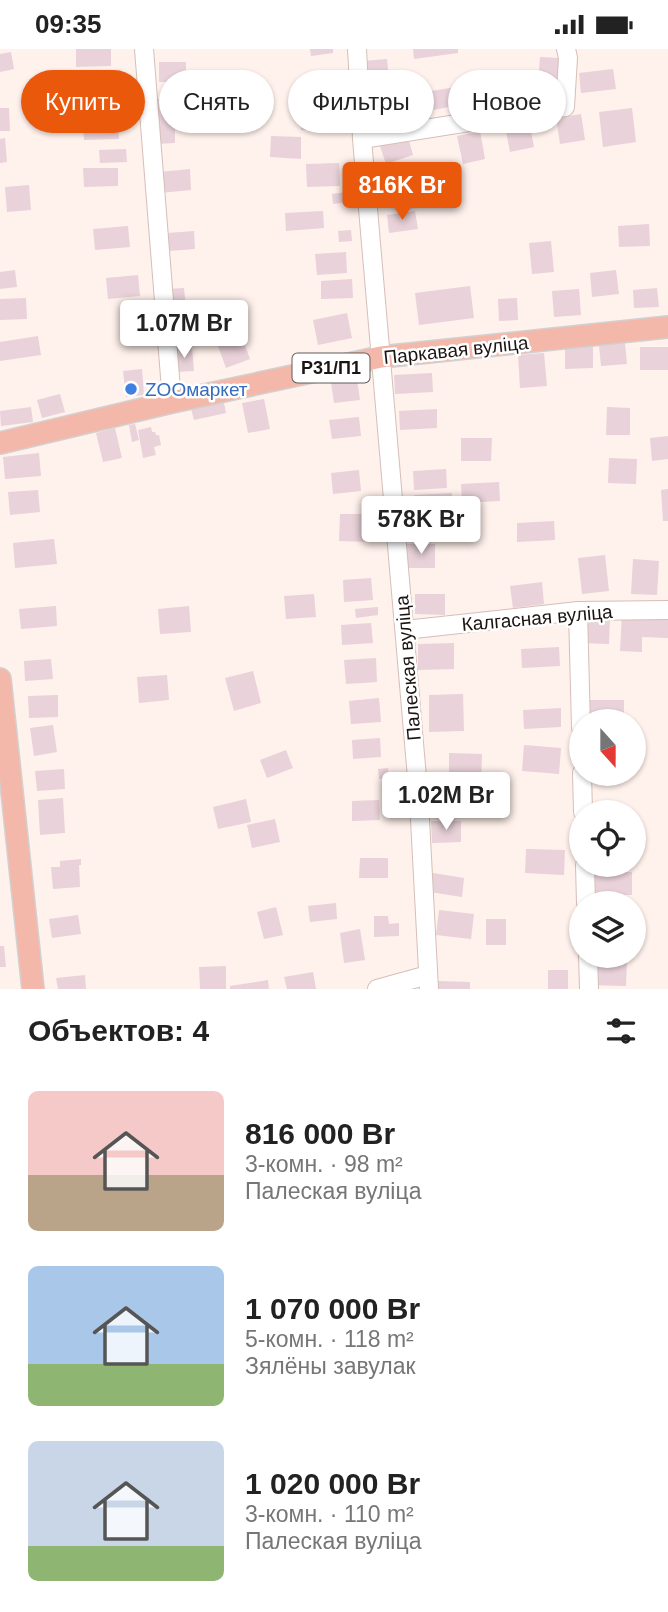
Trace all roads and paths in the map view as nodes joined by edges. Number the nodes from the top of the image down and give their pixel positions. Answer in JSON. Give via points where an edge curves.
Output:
{"nodes":[{"id":1,"x":144,"y":49,"type":"edge"},
{"id":2,"x":357,"y":49,"type":"edge"},
{"id":3,"x":566,"y":49,"type":"edge"},
{"id":4,"x":362,"y":139,"type":"junction"},
{"id":5,"x":668,"y":327,"type":"edge"},
{"id":6,"x":381,"y":357,"type":"junction"},
{"id":7,"x":172,"y":402,"type":"junction"},
{"id":8,"x":0,"y":443,"type":"edge"},
{"id":9,"x":668,"y":610,"type":"edge"},
{"id":10,"x":578,"y":611,"type":"junction"},
{"id":11,"x":405,"y":630,"type":"junction"},
{"id":12,"x":0,"y":679,"type":"edge"},
{"id":13,"x":581,"y":709,"type":"edge"},
{"id":14,"x":588,"y":968,"type":"edge"},
{"id":15,"x":429,"y":982,"type":"edge"},
{"id":16,"x":33,"y":989,"type":"edge"},
{"id":17,"x":377,"y":989,"type":"edge"},
{"id":18,"x":589,"y":989,"type":"edge"}],
"edges":[{"from":1,"to":7,"type":"street"},
{"from":2,"to":4,"type":"street","name":"Палеская вуліца"},
{"from":3,"to":4,"type":"street","via":[[565,107]]},
{"from":4,"to":6,"type":"street","name":"Палеская вуліца"},
{"from":5,"to":6,"type":"main road","name":"Паркавая вуліца","number":"Р31/П1"},
{"from":6,"to":7,"type":"main road","name":"Паркавая вуліца","number":"Р31/П1"},
{"from":6,"to":11,"type":"street","name":"Палеская вуліца"},
{"from":7,"to":8,"type":"main road","name":"Паркавая вуліца","number":"Р31/П1"},
{"from":9,"to":10,"type":"street","name":"Калгасная вуліца"},
{"from":10,"to":11,"type":"street","name":"Калгасная вуліца"},
{"from":10,"to":13,"type":"street"},
{"from":11,"to":15,"type":"street","name":"Палеская вуліца"},
{"from":12,"to":16,"type":"main road"},
{"from":14,"to":18,"type":"street"},
{"from":15,"to":17,"type":"street"}]}
